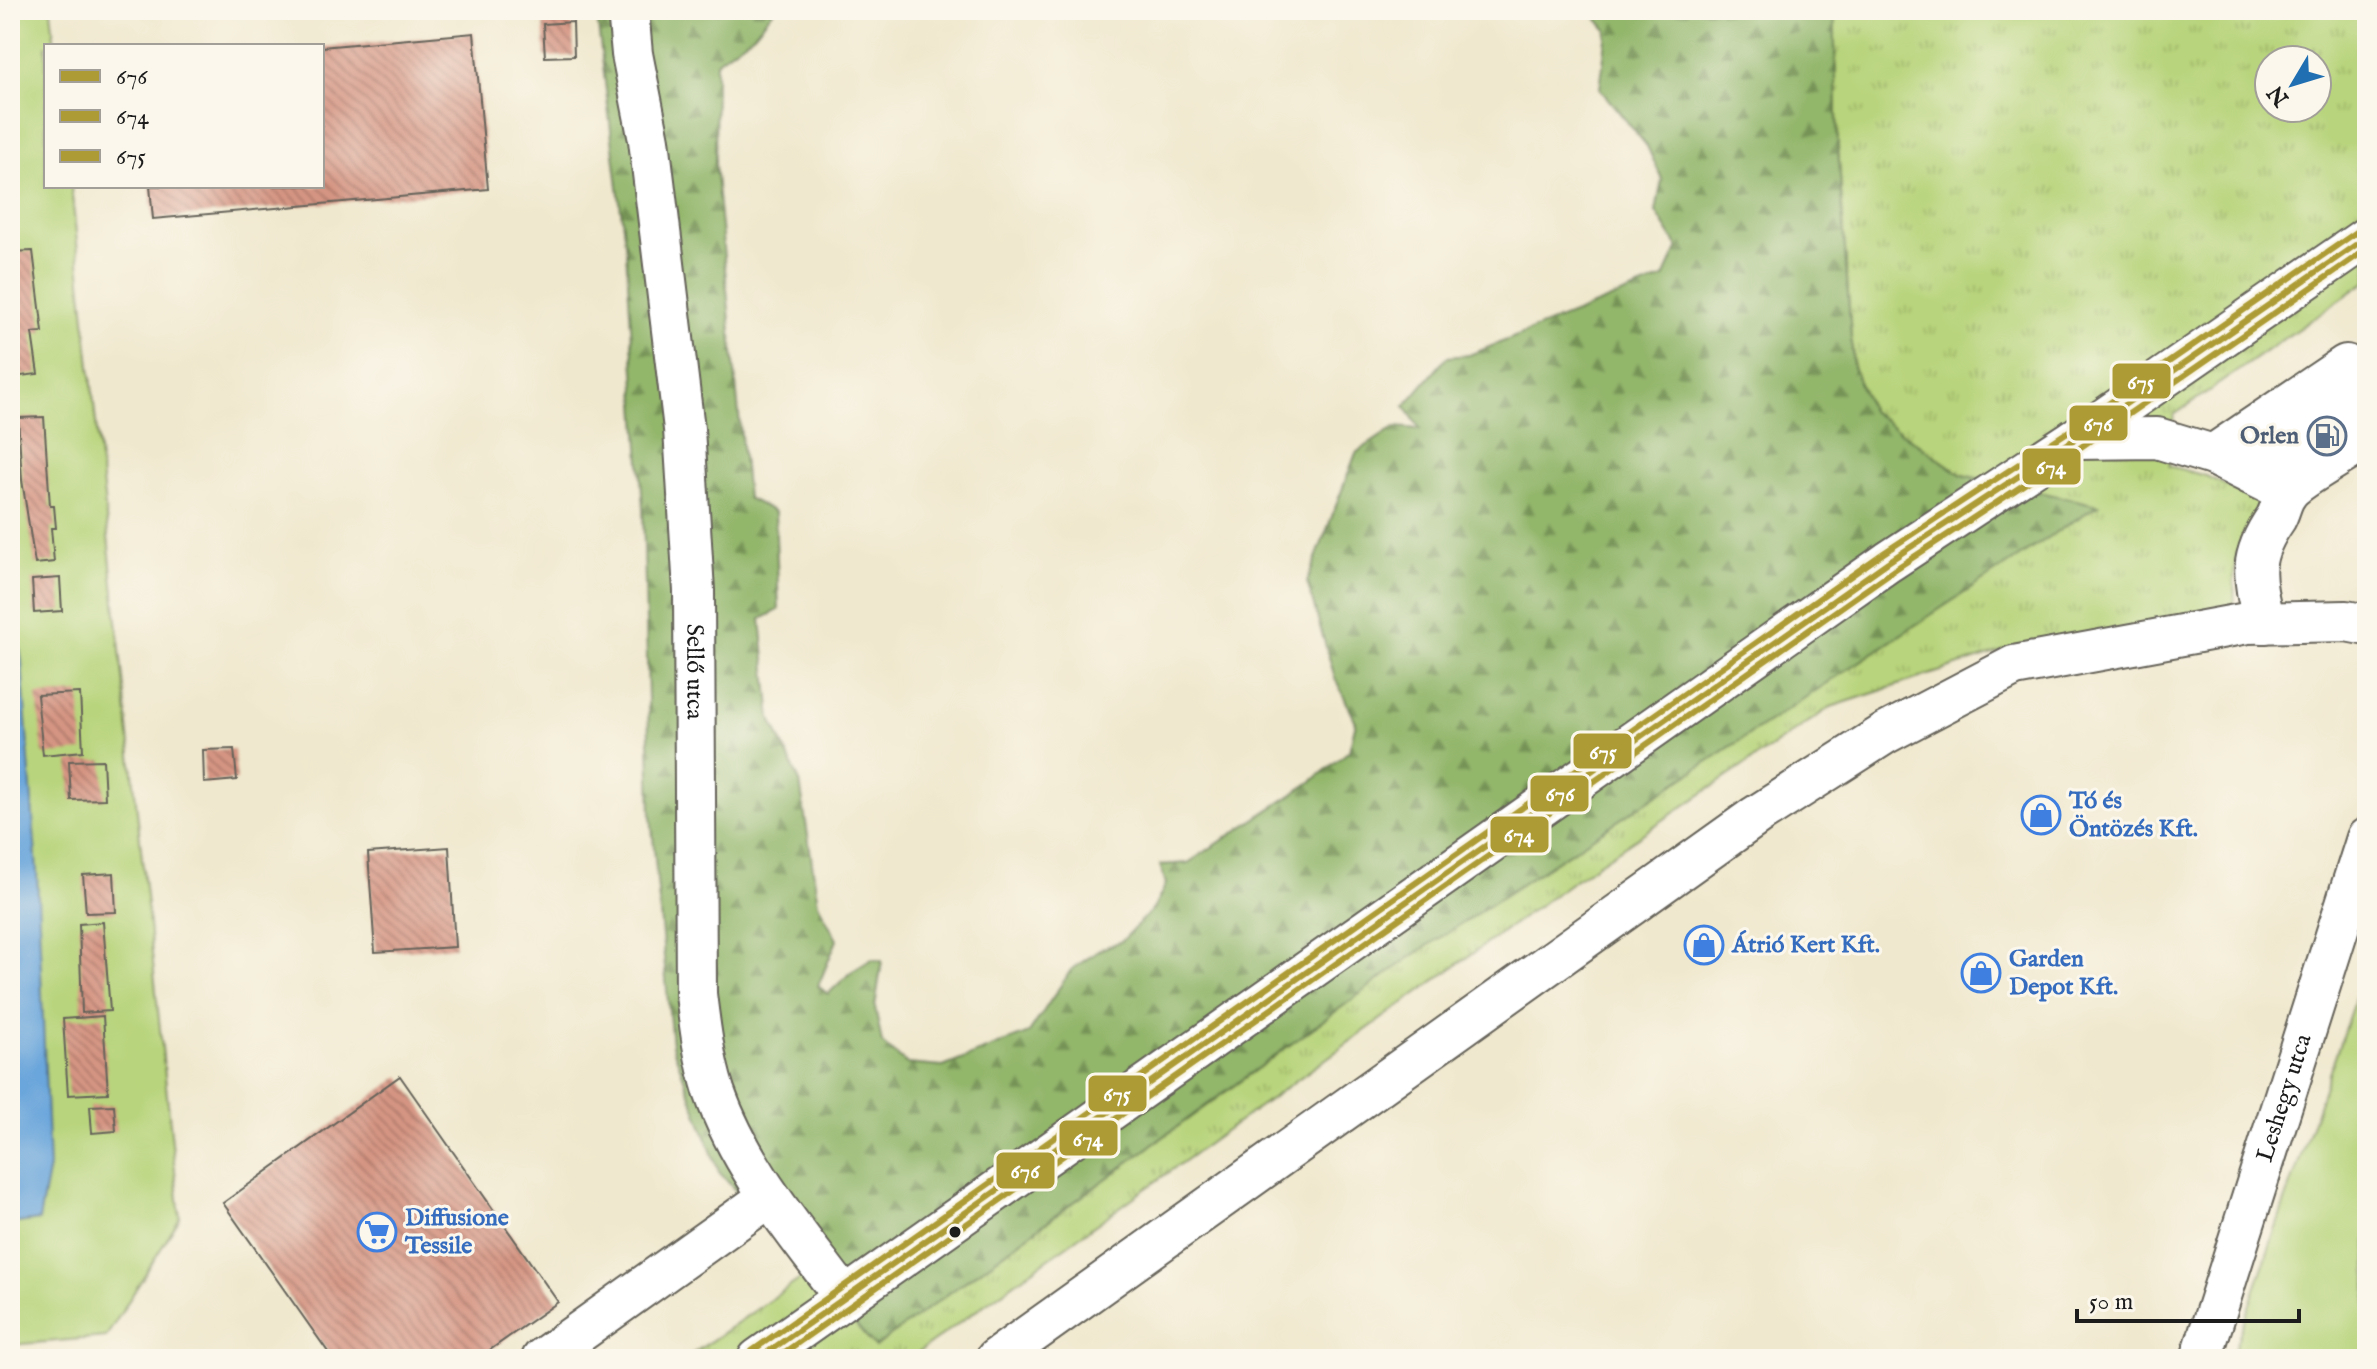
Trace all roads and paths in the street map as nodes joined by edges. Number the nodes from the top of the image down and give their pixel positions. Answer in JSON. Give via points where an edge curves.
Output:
{"nodes":[{"id":1,"x":628,"y":10,"type":"edge"},
{"id":2,"x":2364,"y":240,"type":"edge"},
{"id":3,"x":2367,"y":397,"type":"edge"},
{"id":4,"x":2075,"y":439,"type":"junction"},
{"id":5,"x":2367,"y":439,"type":"edge"},
{"id":6,"x":2213,"y":455,"type":"junction"},
{"id":7,"x":2251,"y":474,"type":"junction"},
{"id":8,"x":2287,"y":492,"type":"junction"},
{"id":9,"x":2360,"y":619,"type":"edge"},
{"id":10,"x":2264,"y":623,"type":"junction"},
{"id":11,"x":2367,"y":838,"type":"edge"},
{"id":12,"x":769,"y":1197,"type":"junction"},
{"id":13,"x":845,"y":1298,"type":"junction"},
{"id":14,"x":542,"y":1359,"type":"edge"},
{"id":15,"x":758,"y":1359,"type":"edge"},
{"id":16,"x":996,"y":1359,"type":"edge"},
{"id":17,"x":2201,"y":1359,"type":"edge"}],
"edges":[{"from":1,"to":12,"type":"street","name":"Sellő utca","via":[[684,429],[694,607],[702,1046],[715,1092]]},
{"from":2,"to":4,"type":"street"},
{"from":3,"to":6,"type":"street","via":[[2346,365]]},
{"from":3,"to":7,"type":"street"},
{"from":4,"to":6,"type":"street","via":[[2157,438]]},
{"from":4,"to":13,"type":"street","via":[[1888,562]]},
{"from":5,"to":8,"type":"street"},
{"from":6,"to":7,"type":"street"},
{"from":7,"to":8,"type":"street"},
{"from":8,"to":10,"type":"street","via":[[2255,557]]},
{"from":9,"to":10,"type":"street"},
{"from":10,"to":16,"type":"street","via":[[2014,666],[1886,733],[1756,816]]},
{"from":11,"to":17,"type":"street","name":"Leshegy utca"},
{"from":12,"to":13,"type":"street","name":"Sellő utca"},
{"from":12,"to":14,"type":"street"},
{"from":13,"to":15,"type":"street"}]}
